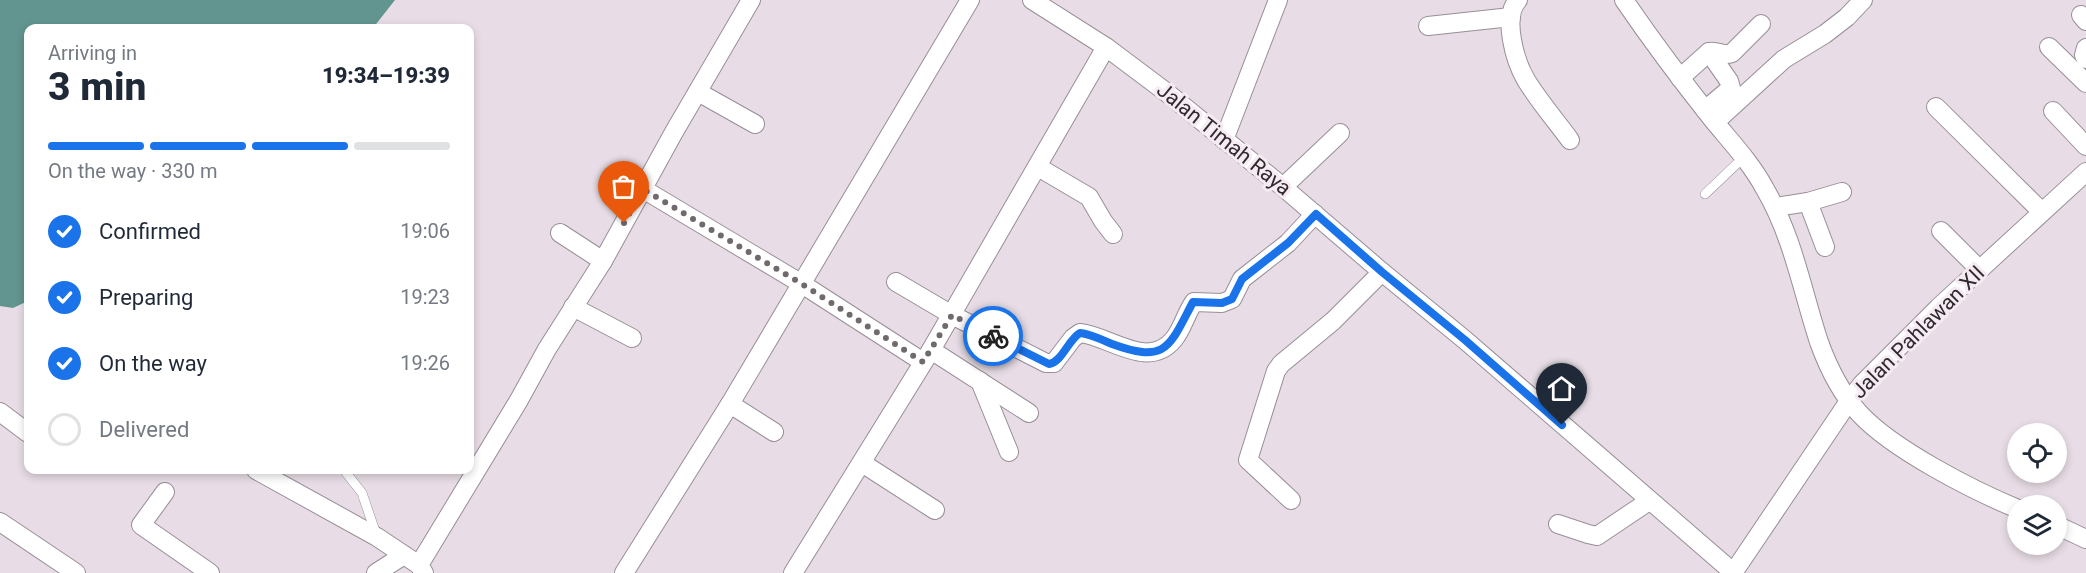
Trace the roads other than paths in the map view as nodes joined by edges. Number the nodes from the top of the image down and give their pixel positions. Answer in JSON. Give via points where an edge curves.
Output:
{"nodes":[{"id":1,"x":752,"y":0,"type":"edge"},
{"id":2,"x":970,"y":0,"type":"edge"},
{"id":3,"x":1032,"y":0,"type":"edge"},
{"id":4,"x":1278,"y":0,"type":"edge"},
{"id":5,"x":1518,"y":0,"type":"edge"},
{"id":6,"x":1624,"y":0,"type":"edge"},
{"id":7,"x":1863,"y":0,"type":"edge"},
{"id":8,"x":1511,"y":17,"type":"junction"},
{"id":9,"x":1761,"y":24,"type":"dead end"},
{"id":10,"x":1428,"y":26,"type":"dead end"},
{"id":11,"x":1106,"y":47,"type":"junction"},
{"id":12,"x":2049,"y":47,"type":"dead end"},
{"id":13,"x":2086,"y":48,"type":"edge"},
{"id":14,"x":1709,"y":52,"type":"junction"},
{"id":15,"x":2086,"y":59,"type":"edge"},
{"id":16,"x":1680,"y":78,"type":"junction"},
{"id":17,"x":2086,"y":83,"type":"edge"},
{"id":18,"x":698,"y":92,"type":"junction"},
{"id":19,"x":1936,"y":107,"type":"dead end"},
{"id":20,"x":2053,"y":111,"type":"dead end"},
{"id":21,"x":1710,"y":116,"type":"junction"},
{"id":22,"x":754,"y":124,"type":"dead end"},
{"id":23,"x":1340,"y":133,"type":"dead end"},
{"id":24,"x":1224,"y":140,"type":"junction"},
{"id":25,"x":1570,"y":141,"type":"dead end"},
{"id":26,"x":2086,"y":146,"type":"edge"},
{"id":27,"x":1745,"y":156,"type":"junction"},
{"id":28,"x":1038,"y":167,"type":"junction"},
{"id":29,"x":2086,"y":172,"type":"edge"},
{"id":30,"x":1283,"y":187,"type":"junction"},
{"id":31,"x":643,"y":189,"type":"junction"},
{"id":32,"x":1842,"y":192,"type":"dead end"},
{"id":33,"x":1705,"y":194,"type":"dead end"},
{"id":34,"x":1808,"y":202,"type":"junction"},
{"id":35,"x":1776,"y":207,"type":"junction"},
{"id":36,"x":2042,"y":212,"type":"junction"},
{"id":37,"x":1316,"y":214,"type":"junction"},
{"id":38,"x":1941,"y":231,"type":"dead end"},
{"id":39,"x":560,"y":233,"type":"dead end"},
{"id":40,"x":1113,"y":234,"type":"dead end"},
{"id":41,"x":1825,"y":248,"type":"dead end"},
{"id":42,"x":603,"y":261,"type":"junction"},
{"id":43,"x":1980,"y":270,"type":"junction"},
{"id":44,"x":1382,"y":272,"type":"junction"},
{"id":45,"x":896,"y":282,"type":"dead end"},
{"id":46,"x":802,"y":284,"type":"junction"},
{"id":47,"x":573,"y":307,"type":"junction"},
{"id":48,"x":952,"y":315,"type":"junction"},
{"id":49,"x":632,"y":338,"type":"dead end"},
{"id":50,"x":927,"y":356,"type":"junction"},
{"id":51,"x":980,"y":381,"type":"junction"},
{"id":52,"x":1849,"y":401,"type":"junction"},
{"id":53,"x":730,"y":404,"type":"junction"},
{"id":54,"x":0,"y":412,"type":"edge"},
{"id":55,"x":1029,"y":413,"type":"dead end"},
{"id":56,"x":24,"y":430,"type":"edge"},
{"id":57,"x":774,"y":432,"type":"dead end"},
{"id":58,"x":1009,"y":452,"type":"dead end"},
{"id":59,"x":862,"y":463,"type":"junction"},
{"id":60,"x":474,"y":469,"type":"edge"},
{"id":61,"x":263,"y":474,"type":"edge"},
{"id":62,"x":347,"y":474,"type":"edge"},
{"id":63,"x":471,"y":474,"type":"edge"},
{"id":64,"x":165,"y":492,"type":"dead end"},
{"id":65,"x":1291,"y":500,"type":"dead end"},
{"id":66,"x":1649,"y":501,"type":"junction"},
{"id":67,"x":2007,"y":503,"type":"edge"},
{"id":68,"x":935,"y":510,"type":"dead end"},
{"id":69,"x":0,"y":522,"type":"edge"},
{"id":70,"x":1558,"y":524,"type":"dead end"},
{"id":71,"x":2067,"y":530,"type":"edge"},
{"id":72,"x":377,"y":537,"type":"junction"},
{"id":73,"x":2086,"y":539,"type":"edge"},
{"id":74,"x":416,"y":564,"type":"edge"},
{"id":75,"x":76,"y":573,"type":"edge"},
{"id":76,"x":210,"y":573,"type":"edge"},
{"id":77,"x":376,"y":573,"type":"edge"},
{"id":78,"x":624,"y":573,"type":"edge"},
{"id":79,"x":793,"y":573,"type":"edge"},
{"id":80,"x":1733,"y":573,"type":"edge"}],
"edges":[{"from":1,"to":18,"type":"street"},
{"from":2,"to":46,"type":"street"},
{"from":3,"to":11,"type":"street","name":"Jalan Timah Raya"},
{"from":4,"to":24,"type":"street"},
{"from":5,"to":8,"type":"street"},
{"from":6,"to":16,"type":"street"},
{"from":7,"to":21,"type":"street","via":[[1825,34],[1784,59]]},
{"from":8,"to":10,"type":"street"},
{"from":8,"to":25,"type":"street","via":[[1517,60],[1526,79]]},
{"from":9,"to":14,"type":"street","via":[[1730,54]]},
{"from":11,"to":24,"type":"street","name":"Jalan Timah Raya"},
{"from":11,"to":28,"type":"street"},
{"from":12,"to":17,"type":"street"},
{"from":13,"to":15,"type":"street"},
{"from":14,"to":16,"type":"street"},
{"from":14,"to":21,"type":"street","via":[[1731,86]]},
{"from":16,"to":21,"type":"street"},
{"from":18,"to":22,"type":"street"},
{"from":18,"to":31,"type":"street"},
{"from":19,"to":36,"type":"street"},
{"from":20,"to":26,"type":"street"},
{"from":21,"to":27,"type":"street"},
{"from":23,"to":30,"type":"street"},
{"from":24,"to":30,"type":"street","name":"Jalan Timah Raya"},
{"from":27,"to":33,"type":"lane"},
{"from":27,"to":35,"type":"street"},
{"from":28,"to":40,"type":"street","via":[[1089,197]]},
{"from":28,"to":48,"type":"street"},
{"from":29,"to":36,"type":"street","name":"Jalan Pahlawan XII"},
{"from":30,"to":37,"type":"street","name":"Jalan Timah Raya"},
{"from":31,"to":42,"type":"street"},
{"from":31,"to":46,"type":"street"},
{"from":32,"to":34,"type":"street"},
{"from":34,"to":35,"type":"street"},
{"from":34,"to":41,"type":"street"},
{"from":35,"to":52,"type":"street","via":[[1798,265],[1827,364]]},
{"from":36,"to":43,"type":"street","name":"Jalan Pahlawan XII"},
{"from":37,"to":44,"type":"street","name":"Jalan Timah Raya"},
{"from":37,"to":48,"type":"street","via":[[1288,243],[1242,279],[1232,299],[1222,303],[1194,302],[1175,338],[1151,352],[1128,349],[1080,333],[1056,362],[1049,364]]},
{"from":38,"to":43,"type":"street"},
{"from":39,"to":42,"type":"street"},
{"from":42,"to":47,"type":"street"},
{"from":43,"to":52,"type":"street","name":"Jalan Pahlawan XII","via":[[1906,339]]},
{"from":44,"to":65,"type":"street","via":[[1276,371],[1248,460]]},
{"from":44,"to":66,"type":"street","name":"Jalan Timah Raya"},
{"from":45,"to":48,"type":"street"},
{"from":46,"to":50,"type":"street"},
{"from":46,"to":53,"type":"street"},
{"from":47,"to":49,"type":"street"},
{"from":47,"to":60,"type":"street"},
{"from":48,"to":50,"type":"street"},
{"from":50,"to":51,"type":"street"},
{"from":50,"to":59,"type":"street"},
{"from":51,"to":55,"type":"street"},
{"from":51,"to":58,"type":"street"},
{"from":52,"to":67,"type":"street","via":[[1867,421],[1913,454]]},
{"from":52,"to":80,"type":"street","name":"Jalan Pahlawan XII"},
{"from":53,"to":57,"type":"street"},
{"from":53,"to":78,"type":"street"},
{"from":54,"to":56,"type":"street"},
{"from":59,"to":68,"type":"street"},
{"from":59,"to":79,"type":"street"},
{"from":61,"to":72,"type":"street"},
{"from":62,"to":72,"type":"lane","via":[[362,493]]},
{"from":63,"to":74,"type":"street"},
{"from":64,"to":76,"type":"street","via":[[141,525]]},
{"from":66,"to":70,"type":"street","via":[[1597,536]]},
{"from":66,"to":80,"type":"street","name":"Jalan Timah Raya"},
{"from":69,"to":75,"type":"street"},
{"from":71,"to":73,"type":"street"},
{"from":72,"to":74,"type":"street"},
{"from":74,"to":77,"type":"street"}]}
